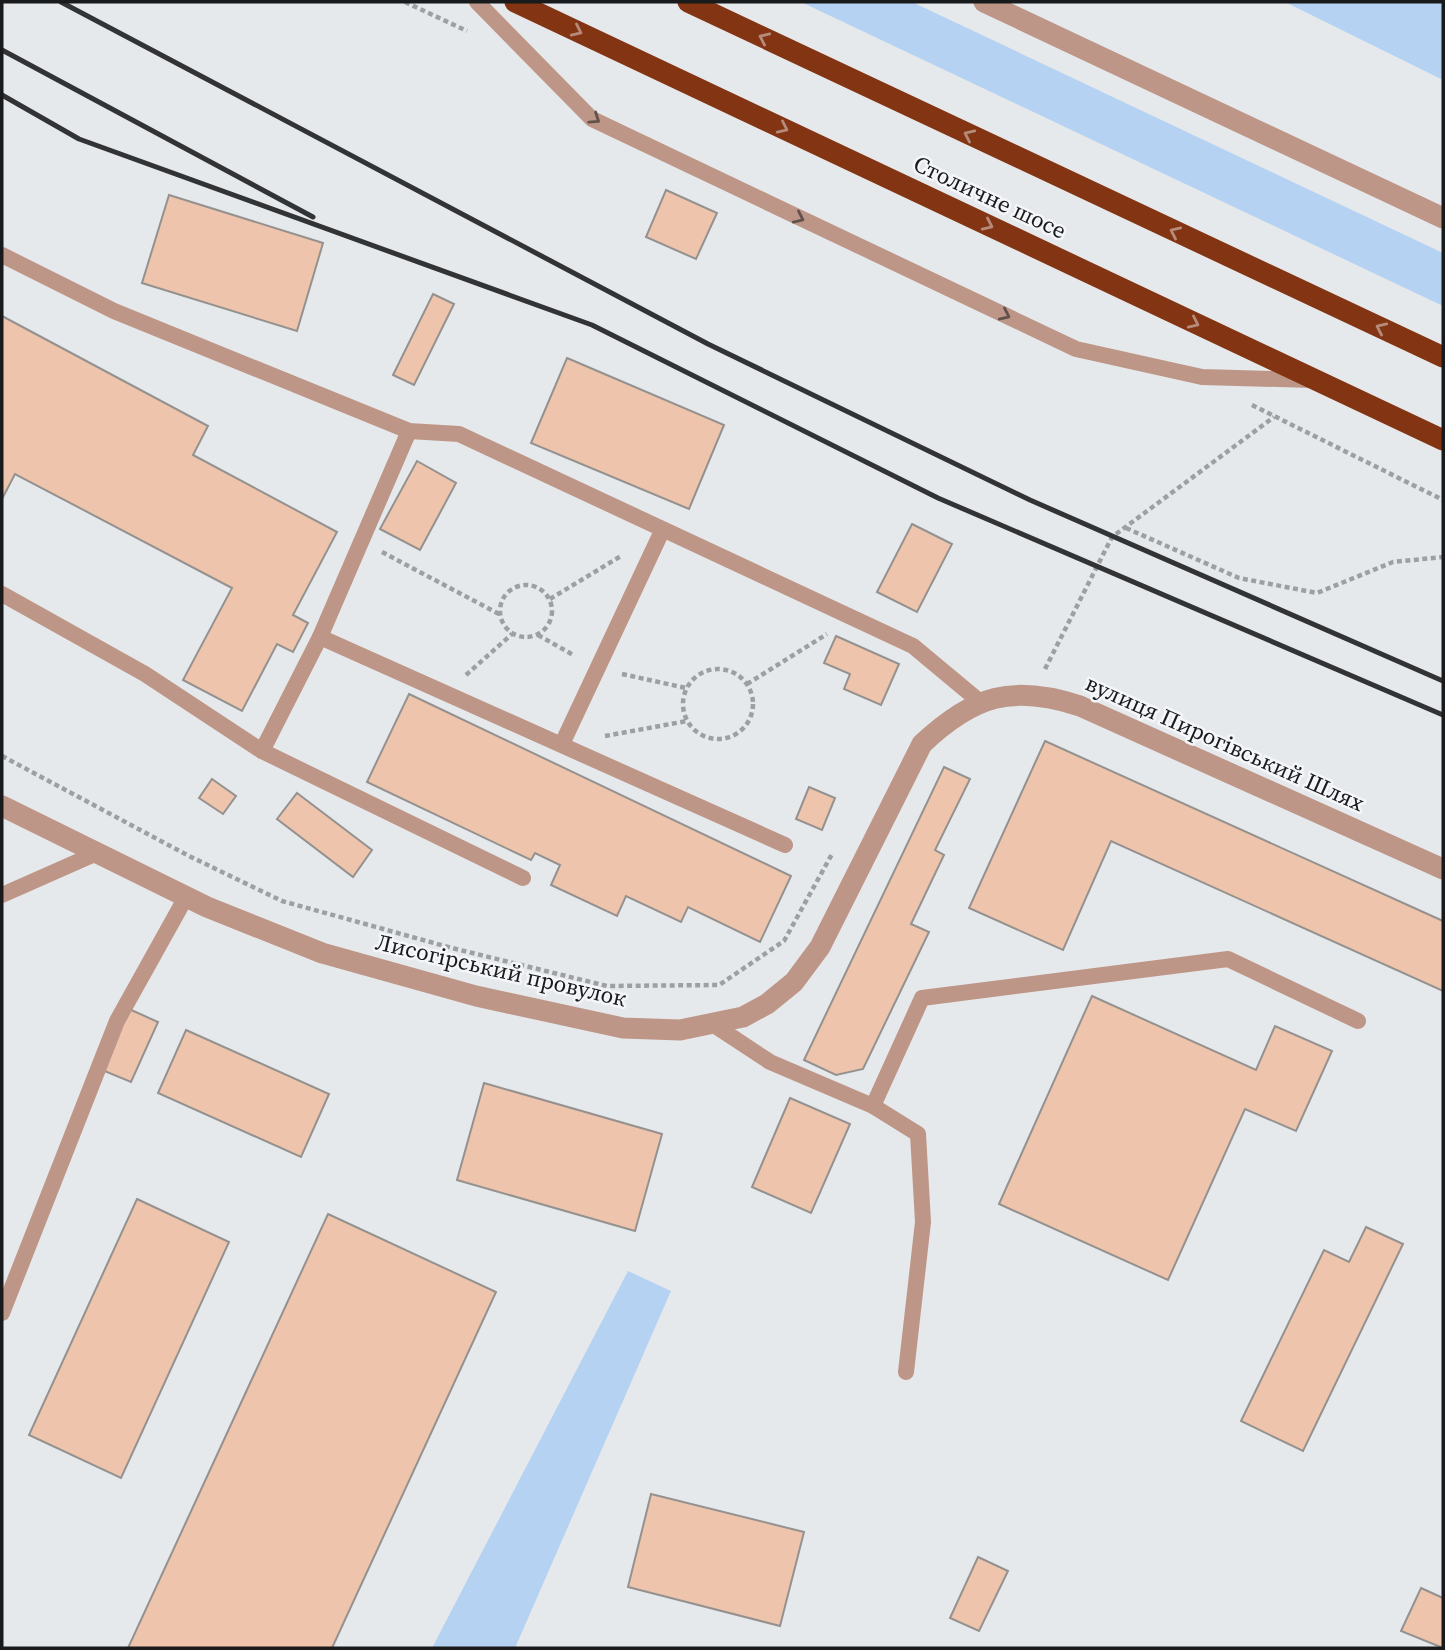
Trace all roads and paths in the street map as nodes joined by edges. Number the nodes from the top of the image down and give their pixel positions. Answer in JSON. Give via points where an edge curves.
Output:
{"nodes":[{"id":1,"x":477,"y":2,"type":"edge"},
{"id":2,"x":515,"y":2,"type":"edge"},
{"id":3,"x":688,"y":2,"type":"edge"},
{"id":4,"x":984,"y":2,"type":"edge"},
{"id":5,"x":1443,"y":218,"type":"edge"},
{"id":6,"x":2,"y":255,"type":"edge"},
{"id":7,"x":1443,"y":357,"type":"edge"},
{"id":8,"x":1314,"y":380,"type":"junction"},
{"id":9,"x":1250,"y":404,"type":"dead end"},
{"id":10,"x":1274,"y":417,"type":"junction"},
{"id":11,"x":409,"y":431,"type":"junction"},
{"id":12,"x":1443,"y":440,"type":"edge"},
{"id":13,"x":1443,"y":500,"type":"edge"},
{"id":14,"x":1125,"y":527,"type":"junction"},
{"id":15,"x":662,"y":531,"type":"junction"},
{"id":16,"x":361,"y":541,"type":"junction"},
{"id":17,"x":1443,"y":557,"type":"edge"},
{"id":18,"x":2,"y":594,"type":"edge"},
{"id":19,"x":550,"y":599,"type":"junction"},
{"id":20,"x":499,"y":614,"type":"junction"},
{"id":21,"x":852,"y":618,"type":"junction"},
{"id":22,"x":512,"y":634,"type":"junction"},
{"id":23,"x":538,"y":635,"type":"junction"},
{"id":24,"x":320,"y":637,"type":"junction"},
{"id":25,"x":597,"y":668,"type":"junction"},
{"id":26,"x":747,"y":684,"type":"junction"},
{"id":27,"x":686,"y":688,"type":"junction"},
{"id":28,"x":446,"y":692,"type":"junction"},
{"id":29,"x":1032,"y":694,"type":"junction"},
{"id":30,"x":979,"y":701,"type":"junction"},
{"id":31,"x":687,"y":721,"type":"junction"},
{"id":32,"x":562,"y":744,"type":"junction"},
{"id":33,"x":262,"y":751,"type":"junction"},
{"id":34,"x":2,"y":806,"type":"edge"},
{"id":35,"x":785,"y":845,"type":"dead end"},
{"id":36,"x":97,"y":853,"type":"junction"},
{"id":37,"x":1443,"y":869,"type":"edge"},
{"id":38,"x":523,"y":878,"type":"dead end"},
{"id":39,"x":2,"y":895,"type":"edge"},
{"id":40,"x":186,"y":897,"type":"junction"},
{"id":41,"x":1358,"y":1021,"type":"dead end"},
{"id":42,"x":714,"y":1025,"type":"junction"},
{"id":43,"x":873,"y":1106,"type":"junction"},
{"id":44,"x":2,"y":1313,"type":"edge"},
{"id":45,"x":906,"y":1371,"type":"dead end"}],
"edges":[{"from":1,"to":8,"type":"lane","one_way":true,"via":[[592,119],[1076,349],[1202,377]]},
{"from":2,"to":8,"type":"highway","name":"Столичне шосе","one_way":true},
{"from":7,"to":3,"type":"highway","name":"Столичне шосе","one_way":true},
{"from":4,"to":5,"type":"street"},
{"from":6,"to":11,"type":"lane","via":[[114,311]]},
{"from":8,"to":12,"type":"highway","name":"Столичне шосе"},
{"from":9,"to":10,"type":"path"},
{"from":10,"to":13,"type":"path"},
{"from":10,"to":14,"type":"path"},
{"from":11,"to":15,"type":"lane","via":[[459,434]]},
{"from":11,"to":16,"type":"lane"},
{"from":14,"to":17,"type":"path","via":[[1239,578],[1317,593],[1393,562]]},
{"from":14,"to":29,"type":"path","via":[[1112,537]]},
{"from":15,"to":19,"type":"path"},
{"from":15,"to":21,"type":"lane"},
{"from":15,"to":25,"type":"lane"},
{"from":16,"to":20,"type":"path"},
{"from":16,"to":24,"type":"lane"},
{"from":18,"to":33,"type":"lane","via":[[145,674]]},
{"from":19,"to":20,"type":"path","via":[[532,585],[521,585],[506,594]]},
{"from":19,"to":23,"type":"path","via":[[548,625]]},
{"from":20,"to":22,"type":"path"},
{"from":21,"to":26,"type":"path"},
{"from":21,"to":30,"type":"lane","via":[[913,646]]},
{"from":22,"to":23,"type":"path"},
{"from":22,"to":28,"type":"path"},
{"from":23,"to":25,"type":"path"},
{"from":24,"to":28,"type":"lane"},
{"from":24,"to":33,"type":"lane"},
{"from":25,"to":27,"type":"path"},
{"from":25,"to":32,"type":"lane"},
{"from":26,"to":27,"type":"path","via":[[723,668],[696,676]]},
{"from":26,"to":31,"type":"path","via":[[753,712],[735,736],[706,738]]},
{"from":27,"to":31,"type":"path","via":[[682,710]]},
{"from":28,"to":32,"type":"lane"},
{"from":29,"to":30,"type":"street","name":"вулиця Пирогівський Шлях"},
{"from":29,"to":37,"type":"street","name":"вулиця Пирогівський Шлях","via":[[1080,706]]},
{"from":30,"to":42,"type":"street","name":"Лисогірський провулок","via":[[922,744],[820,947],[794,982],[743,1017]]},
{"from":31,"to":32,"type":"path"},
{"from":32,"to":35,"type":"lane"},
{"from":33,"to":38,"type":"lane"},
{"from":34,"to":36,"type":"street","name":"Лисогірський провулок"},
{"from":36,"to":39,"type":"lane"},
{"from":36,"to":40,"type":"street","name":"Лисогірський провулок"},
{"from":40,"to":42,"type":"street","name":"Лисогірський провулок","via":[[322,953],[476,996],[623,1028],[680,1030]]},
{"from":40,"to":44,"type":"lane","via":[[117,1021]]},
{"from":41,"to":43,"type":"lane","via":[[1227,959],[922,998]]},
{"from":42,"to":43,"type":"lane","via":[[770,1062]]},
{"from":43,"to":45,"type":"lane","via":[[918,1134],[923,1222]]}]}
